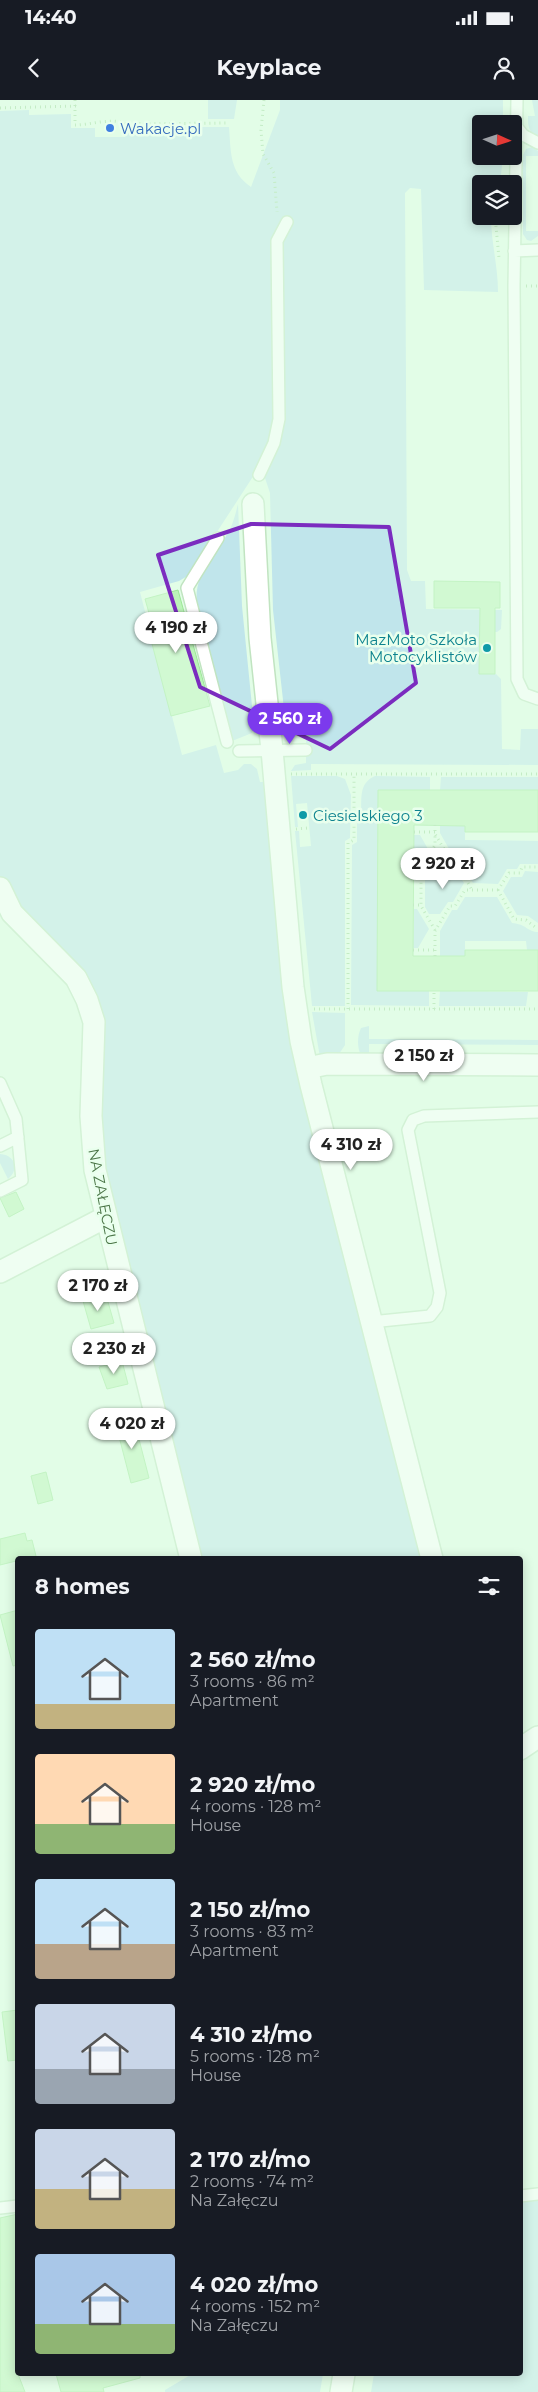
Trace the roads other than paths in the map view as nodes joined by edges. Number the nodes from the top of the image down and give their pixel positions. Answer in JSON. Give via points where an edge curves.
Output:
{"nodes":[{"id":1,"x":517,"y":100,"type":"edge"},
{"id":2,"x":516,"y":115,"type":"edge"},
{"id":3,"x":522,"y":134,"type":"edge"},
{"id":4,"x":538,"y":143,"type":"edge"},
{"id":5,"x":515,"y":165,"type":"edge"},
{"id":6,"x":284,"y":226,"type":"road end"},
{"id":7,"x":538,"y":250,"type":"edge"},
{"id":8,"x":514,"y":251,"type":"junction"},
{"id":9,"x":259,"y":475,"type":"dead end"},
{"id":10,"x":253,"y":504,"type":"dead end"},
{"id":11,"x":218,"y":538,"type":"dead end"},
{"id":12,"x":538,"y":699,"type":"edge"},
{"id":13,"x":227,"y":742,"type":"dead end"},
{"id":14,"x":272,"y":750,"type":"junction"},
{"id":15,"x":306,"y":750,"type":"dead end"},
{"id":16,"x":238,"y":751,"type":"dead end"},
{"id":17,"x":0,"y":888,"type":"edge"},
{"id":18,"x":538,"y":1065,"type":"edge"},
{"id":19,"x":307,"y":1068,"type":"junction"},
{"id":20,"x":0,"y":1084,"type":"edge"},
{"id":21,"x":538,"y":1112,"type":"edge"},
{"id":22,"x":18,"y":1137,"type":"junction"},
{"id":23,"x":0,"y":1146,"type":"edge"},
{"id":24,"x":0,"y":1191,"type":"edge"},
{"id":25,"x":106,"y":1217,"type":"junction"},
{"id":26,"x":0,"y":1272,"type":"edge"},
{"id":27,"x":371,"y":1322,"type":"junction"},
{"id":28,"x":191,"y":1556,"type":"edge"},
{"id":29,"x":431,"y":1556,"type":"edge"},
{"id":30,"x":538,"y":1737,"type":"edge"},
{"id":31,"x":523,"y":1747,"type":"edge"},
{"id":32,"x":538,"y":2194,"type":"edge"},
{"id":33,"x":523,"y":2196,"type":"edge"},
{"id":34,"x":15,"y":2206,"type":"edge"},
{"id":35,"x":0,"y":2208,"type":"edge"},
{"id":36,"x":344,"y":2376,"type":"edge"},
{"id":37,"x":341,"y":2392,"type":"edge"}],
"edges":[{"from":1,"to":2,"type":"lane"},
{"from":3,"to":4,"type":"lane"},
{"from":5,"to":8,"type":"lane"},
{"from":6,"to":9,"type":"lane","via":[[277,242],[279,419],[274,443]]},
{"from":7,"to":8,"type":"lane"},
{"from":8,"to":12,"type":"lane","via":[[517,679],[524,694]]},
{"from":10,"to":14,"type":"street","via":[[260,638]]},
{"from":11,"to":13,"type":"lane","via":[[187,588]]},
{"from":14,"to":15,"type":"lane"},
{"from":14,"to":16,"type":"lane"},
{"from":14,"to":19,"type":"street","via":[[293,987]]},
{"from":17,"to":25,"type":"street","name":"NA ZAŁĘCZU","via":[[12,913],[76,978],[94,1022],[92,1131],[95,1170]]},
{"from":18,"to":19,"type":"street","via":[[326,1064]]},
{"from":19,"to":27,"type":"street"},
{"from":20,"to":22,"type":"lane","via":[[13,1110]]},
{"from":21,"to":27,"type":"lane","via":[[424,1116],[413,1120],[408,1130],[440,1294],[437,1307],[430,1316]]},
{"from":22,"to":23,"type":"lane"},
{"from":22,"to":24,"type":"lane","via":[[22,1180]]},
{"from":25,"to":26,"type":"street"},
{"from":25,"to":28,"type":"street","name":"NA ZAŁĘCZU"},
{"from":27,"to":29,"type":"street"},
{"from":30,"to":31,"type":"street"},
{"from":32,"to":33,"type":"lane"},
{"from":34,"to":35,"type":"lane"},
{"from":36,"to":37,"type":"street"}]}
